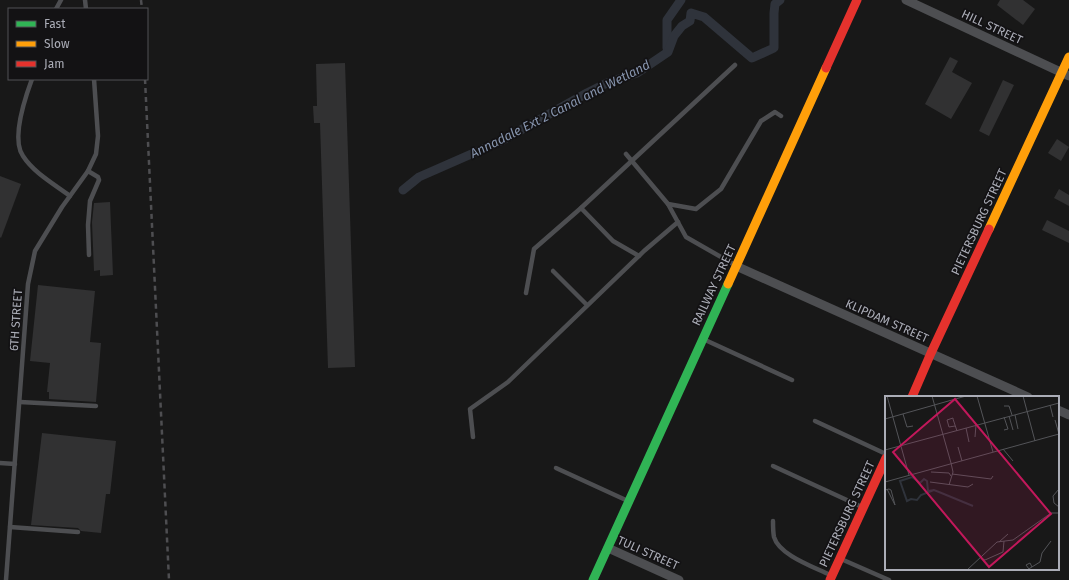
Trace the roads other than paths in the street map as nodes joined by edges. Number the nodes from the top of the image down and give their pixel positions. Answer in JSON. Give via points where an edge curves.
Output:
{"nodes":[{"id":1,"x":857,"y":0,"type":"edge"},
{"id":2,"x":906,"y":0,"type":"edge"},
{"id":3,"x":1069,"y":57,"type":"edge"},
{"id":4,"x":735,"y":65,"type":"dead end"},
{"id":5,"x":1065,"y":75,"type":"edge"},
{"id":6,"x":32,"y":80,"type":"edge"},
{"id":7,"x":94,"y":80,"type":"edge"},
{"id":8,"x":781,"y":116,"type":"dead end"},
{"id":9,"x":626,"y":154,"type":"dead end"},
{"id":10,"x":631,"y":161,"type":"junction"},
{"id":11,"x":88,"y":171,"type":"junction"},
{"id":12,"x":70,"y":196,"type":"junction"},
{"id":13,"x":668,"y":204,"type":"junction"},
{"id":14,"x":581,"y":208,"type":"junction"},
{"id":15,"x":678,"y":222,"type":"junction"},
{"id":16,"x":89,"y":255,"type":"dead end"},
{"id":17,"x":639,"y":256,"type":"junction"},
{"id":18,"x":736,"y":266,"type":"junction"},
{"id":19,"x":553,"y":271,"type":"dead end"},
{"id":20,"x":526,"y":293,"type":"dead end"},
{"id":21,"x":587,"y":305,"type":"junction"},
{"id":22,"x":702,"y":338,"type":"junction"},
{"id":23,"x":931,"y":353,"type":"junction"},
{"id":24,"x":792,"y":380,"type":"dead end"},
{"id":25,"x":912,"y":396,"type":"edge"},
{"id":26,"x":1026,"y":396,"type":"edge"},
{"id":27,"x":20,"y":402,"type":"junction"},
{"id":28,"x":96,"y":406,"type":"dead end"},
{"id":29,"x":1059,"y":410,"type":"edge"},
{"id":30,"x":1069,"y":415,"type":"edge"},
{"id":31,"x":815,"y":421,"type":"dead end"},
{"id":32,"x":473,"y":438,"type":"dead end"},
{"id":33,"x":885,"y":454,"type":"edge"},
{"id":34,"x":0,"y":463,"type":"edge"},
{"id":35,"x":15,"y":464,"type":"junction"},
{"id":36,"x":885,"y":464,"type":"edge"},
{"id":37,"x":773,"y":466,"type":"dead end"},
{"id":38,"x":556,"y":468,"type":"dead end"},
{"id":39,"x":629,"y":501,"type":"junction"},
{"id":40,"x":863,"y":507,"type":"junction"},
{"id":41,"x":773,"y":521,"type":"dead end"},
{"id":42,"x":10,"y":527,"type":"junction"},
{"id":43,"x":78,"y":532,"type":"dead end"},
{"id":44,"x":608,"y":548,"type":"junction"},
{"id":45,"x":840,"y":559,"type":"junction"},
{"id":46,"x":831,"y":578,"type":"edge"},
{"id":47,"x":6,"y":580,"type":"edge"},
{"id":48,"x":593,"y":580,"type":"edge"},
{"id":49,"x":679,"y":580,"type":"edge"},
{"id":50,"x":889,"y":580,"type":"edge"}],
"edges":[{"from":1,"to":18,"type":"street","name":"RAILWAY STREET"},
{"from":2,"to":5,"type":"street","name":"HILL STREET"},
{"from":3,"to":5,"type":"street","name":"PIETERSBURG STREET"},
{"from":4,"to":10,"type":"lane"},
{"from":5,"to":23,"type":"street","name":"PIETERSBURG STREET"},
{"from":6,"to":12,"type":"lane","via":[[20,121],[19,150],[36,170]]},
{"from":7,"to":11,"type":"lane","name":"6TH STREET","via":[[98,136],[96,154]]},
{"from":8,"to":13,"type":"lane","via":[[775,112],[761,121],[721,189],[696,209]]},
{"from":9,"to":10,"type":"lane"},
{"from":10,"to":13,"type":"lane"},
{"from":10,"to":14,"type":"lane"},
{"from":11,"to":12,"type":"lane","name":"6TH STREET"},
{"from":11,"to":16,"type":"lane","via":[[100,180],[90,201]]},
{"from":12,"to":27,"type":"lane","name":"6TH STREET","via":[[35,251],[31,267]]},
{"from":13,"to":15,"type":"lane"},
{"from":14,"to":17,"type":"lane","via":[[613,241]]},
{"from":14,"to":20,"type":"lane","via":[[534,249]]},
{"from":15,"to":17,"type":"lane"},
{"from":15,"to":18,"type":"lane","via":[[686,237]]},
{"from":17,"to":21,"type":"lane"},
{"from":18,"to":22,"type":"street","name":"RAILWAY STREET"},
{"from":18,"to":23,"type":"street","name":"KLIPDAM STREET"},
{"from":19,"to":21,"type":"lane"},
{"from":21,"to":32,"type":"lane","via":[[508,382],[470,409]]},
{"from":22,"to":24,"type":"lane"},
{"from":22,"to":39,"type":"street","name":"RAILWAY STREET"},
{"from":23,"to":25,"type":"street","name":"PIETERSBURG STREET"},
{"from":23,"to":26,"type":"street","name":"KLIPDAM STREET"},
{"from":27,"to":28,"type":"lane"},
{"from":27,"to":35,"type":"lane","name":"6TH STREET"},
{"from":29,"to":30,"type":"street"},
{"from":31,"to":33,"type":"lane"},
{"from":34,"to":35,"type":"lane"},
{"from":35,"to":42,"type":"lane","name":"6TH STREET"},
{"from":36,"to":40,"type":"street","name":"PIETERSBURG STREET"},
{"from":37,"to":40,"type":"lane"},
{"from":38,"to":39,"type":"lane"},
{"from":39,"to":44,"type":"street","name":"RAILWAY STREET"},
{"from":40,"to":45,"type":"street","name":"PIETERSBURG STREET"},
{"from":41,"to":46,"type":"lane","via":[[774,537],[781,548]]},
{"from":42,"to":43,"type":"lane"},
{"from":42,"to":47,"type":"lane","name":"6TH STREET"},
{"from":44,"to":48,"type":"street","name":"RAILWAY STREET"},
{"from":44,"to":49,"type":"street","name":"TULI STREET"},
{"from":45,"to":46,"type":"street","name":"PIETERSBURG STREET"},
{"from":45,"to":50,"type":"lane"}]}
